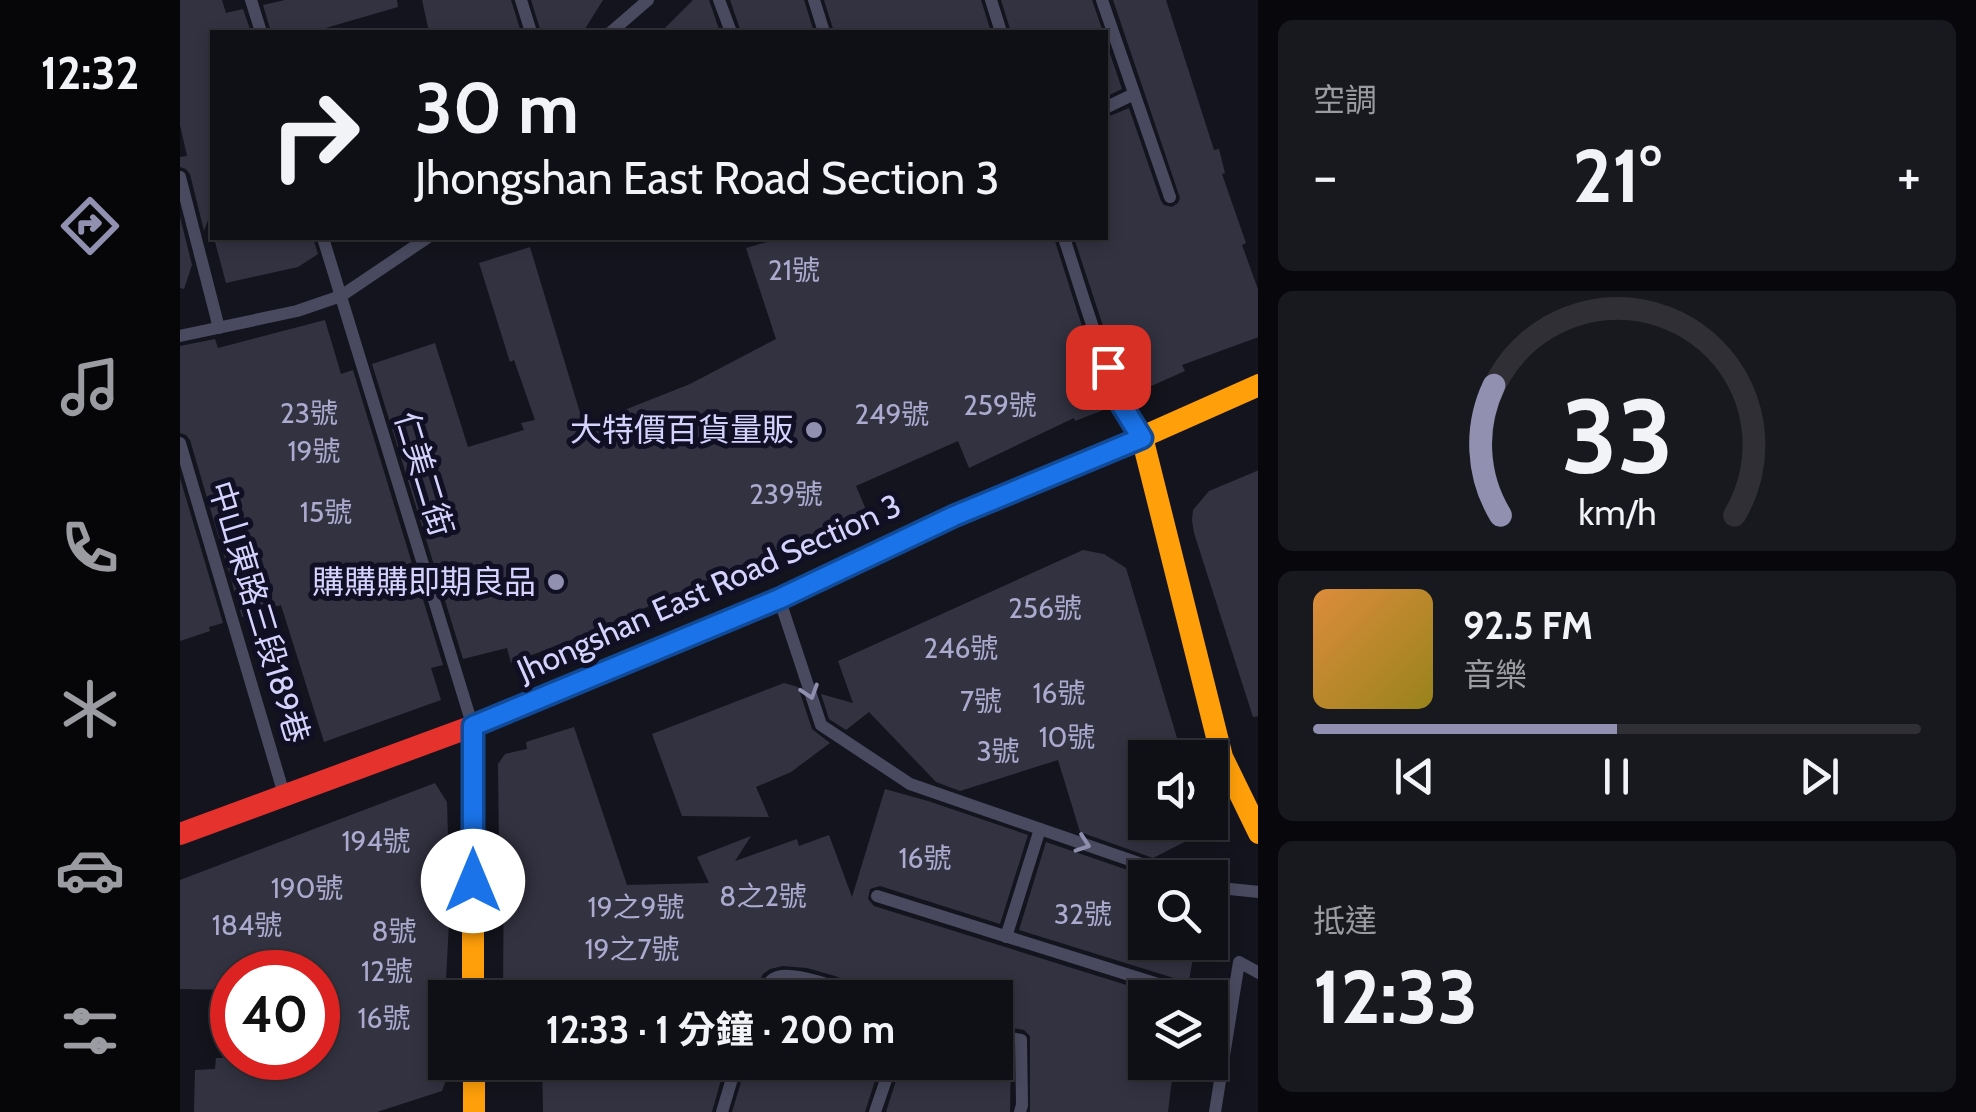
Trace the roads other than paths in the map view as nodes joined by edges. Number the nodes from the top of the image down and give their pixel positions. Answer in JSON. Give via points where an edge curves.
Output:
{"nodes":[{"id":1,"x":251,"y":0,"type":"edge"},
{"id":2,"x":521,"y":0,"type":"edge"},
{"id":3,"x":648,"y":0,"type":"edge"},
{"id":4,"x":719,"y":0,"type":"edge"},
{"id":5,"x":814,"y":0,"type":"edge"},
{"id":6,"x":991,"y":0,"type":"edge"},
{"id":7,"x":1102,"y":0,"type":"edge"},
{"id":8,"x":260,"y":30,"type":"edge"},
{"id":9,"x":530,"y":30,"type":"edge"},
{"id":10,"x":613,"y":30,"type":"edge"},
{"id":11,"x":730,"y":30,"type":"edge"},
{"id":12,"x":823,"y":30,"type":"edge"},
{"id":13,"x":1000,"y":30,"type":"edge"},
{"id":14,"x":1134,"y":94,"type":"junction"},
{"id":15,"x":1108,"y":107,"type":"edge"},
{"id":16,"x":180,"y":177,"type":"edge"},
{"id":17,"x":1170,"y":196,"type":"dead end"},
{"id":18,"x":324,"y":240,"type":"edge"},
{"id":19,"x":424,"y":240,"type":"edge"},
{"id":20,"x":1065,"y":240,"type":"edge"},
{"id":21,"x":341,"y":296,"type":"junction"},
{"id":22,"x":220,"y":328,"type":"junction"},
{"id":23,"x":180,"y":336,"type":"edge"},
{"id":24,"x":1258,"y":385,"type":"edge"},
{"id":25,"x":1142,"y":438,"type":"junction"},
{"id":26,"x":180,"y":443,"type":"edge"},
{"id":27,"x":779,"y":599,"type":"junction"},
{"id":28,"x":473,"y":726,"type":"junction"},
{"id":29,"x":285,"y":796,"type":"junction"},
{"id":30,"x":1040,"y":829,"type":"junction"},
{"id":31,"x":1258,"y":833,"type":"edge"},
{"id":32,"x":180,"y":834,"type":"edge"},
{"id":33,"x":1130,"y":860,"type":"edge"},
{"id":34,"x":1228,"y":889,"type":"edge"},
{"id":35,"x":1258,"y":892,"type":"edge"},
{"id":36,"x":878,"y":896,"type":"dead end"},
{"id":37,"x":1006,"y":936,"type":"junction"},
{"id":38,"x":1258,"y":973,"type":"edge"},
{"id":39,"x":474,"y":980,"type":"edge"},
{"id":40,"x":771,"y":980,"type":"edge"},
{"id":41,"x":812,"y":980,"type":"edge"},
{"id":42,"x":1145,"y":980,"type":"edge"},
{"id":43,"x":1013,"y":1038,"type":"edge"},
{"id":44,"x":474,"y":1080,"type":"edge"},
{"id":45,"x":732,"y":1080,"type":"edge"},
{"id":46,"x":886,"y":1080,"type":"edge"},
{"id":47,"x":474,"y":1112,"type":"edge"},
{"id":48,"x":722,"y":1112,"type":"edge"},
{"id":49,"x":876,"y":1112,"type":"edge"},
{"id":50,"x":1020,"y":1112,"type":"edge"},
{"id":51,"x":1216,"y":1112,"type":"edge"}],
"edges":[{"from":1,"to":8,"type":"lane"},
{"from":2,"to":9,"type":"lane"},
{"from":3,"to":10,"type":"lane"},
{"from":4,"to":11,"type":"lane"},
{"from":5,"to":12,"type":"lane"},
{"from":6,"to":13,"type":"lane"},
{"from":7,"to":14,"type":"lane"},
{"from":14,"to":15,"type":"lane"},
{"from":14,"to":17,"type":"lane"},
{"from":16,"to":22,"type":"lane"},
{"from":18,"to":21,"type":"lane","name":"仁美二街"},
{"from":19,"to":21,"type":"lane"},
{"from":20,"to":25,"type":"lane","via":[[1121,404]]},
{"from":21,"to":22,"type":"lane"},
{"from":21,"to":28,"type":"lane","name":"仁美二街"},
{"from":22,"to":23,"type":"lane"},
{"from":24,"to":25,"type":"main road","name":"Jhongshan East Road Section 3"},
{"from":25,"to":27,"type":"main road","name":"Jhongshan East Road Section 3"},
{"from":25,"to":31,"type":"main road","via":[[1222,757]]},
{"from":26,"to":29,"type":"lane","name":"中山東路三段189巷"},
{"from":27,"to":28,"type":"main road","name":"Jhongshan East Road Section 3"},
{"from":27,"to":30,"type":"lane","one_way":true,"via":[[820,725],[910,784]]},
{"from":28,"to":29,"type":"main road","name":"Jhongshan East Road Section 3"},
{"from":28,"to":39,"type":"main road"},
{"from":29,"to":32,"type":"main road","name":"Jhongshan East Road Section 3"},
{"from":30,"to":33,"type":"lane","one_way":true},
{"from":30,"to":37,"type":"lane"},
{"from":34,"to":35,"type":"lane"},
{"from":36,"to":37,"type":"lane"},
{"from":37,"to":42,"type":"lane"},
{"from":38,"to":51,"type":"lane","via":[[1239,962]]},
{"from":40,"to":41,"type":"lane"},
{"from":43,"to":50,"type":"lane","via":[[1022,1040]]},
{"from":44,"to":47,"type":"main road"},
{"from":45,"to":48,"type":"lane"},
{"from":46,"to":49,"type":"lane"}]}
